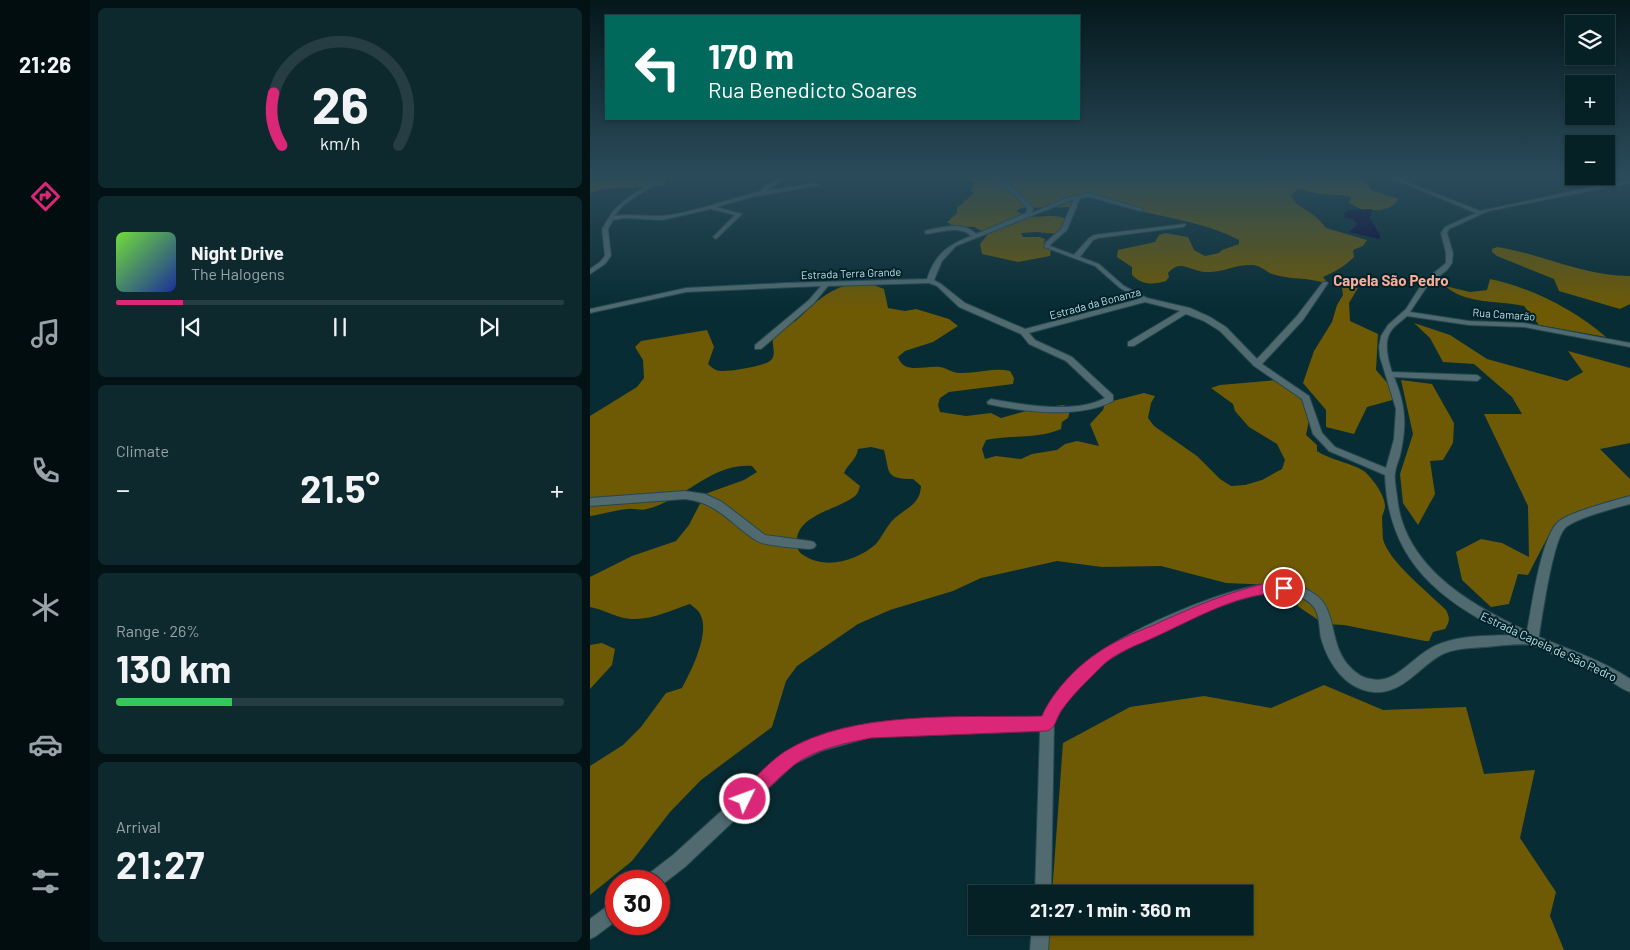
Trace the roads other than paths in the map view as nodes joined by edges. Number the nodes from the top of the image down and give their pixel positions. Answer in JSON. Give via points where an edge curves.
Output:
{"nodes":[{"id":1,"x":610,"y":220,"type":"edge"},
{"id":2,"x":733,"y":220,"type":"edge"},
{"id":3,"x":1018,"y":220,"type":"edge"},
{"id":4,"x":1069,"y":220,"type":"edge"},
{"id":5,"x":1463,"y":220,"type":"edge"},
{"id":6,"x":1183,"y":225,"type":"dead end"},
{"id":7,"x":927,"y":232,"type":"dead end"},
{"id":8,"x":975,"y":236,"type":"junction"},
{"id":9,"x":716,"y":237,"type":"dead end"},
{"id":10,"x":1076,"y":257,"type":"junction"},
{"id":11,"x":590,"y":272,"type":"edge"},
{"id":12,"x":930,"y":281,"type":"junction"},
{"id":13,"x":1325,"y":283,"type":"dead end"},
{"id":14,"x":826,"y":284,"type":"junction"},
{"id":15,"x":1146,"y":300,"type":"junction"},
{"id":16,"x":1187,"y":310,"type":"junction"},
{"id":17,"x":590,"y":311,"type":"edge"},
{"id":18,"x":1406,"y":314,"type":"junction"},
{"id":19,"x":1024,"y":332,"type":"junction"},
{"id":20,"x":1131,"y":344,"type":"dead end"},
{"id":21,"x":1630,"y":345,"type":"edge"},
{"id":22,"x":758,"y":347,"type":"dead end"},
{"id":23,"x":1257,"y":364,"type":"junction"},
{"id":24,"x":1390,"y":374,"type":"junction"},
{"id":25,"x":1477,"y":378,"type":"dead end"},
{"id":26,"x":990,"y":402,"type":"dead end"},
{"id":27,"x":1390,"y":473,"type":"junction"},
{"id":28,"x":1630,"y":500,"type":"edge"},
{"id":29,"x":590,"y":502,"type":"edge"},
{"id":30,"x":810,"y":545,"type":"dead end"},
{"id":31,"x":1532,"y":639,"type":"junction"},
{"id":32,"x":1630,"y":686,"type":"edge"},
{"id":33,"x":1047,"y":724,"type":"junction"},
{"id":34,"x":667,"y":870,"type":"edge"},
{"id":35,"x":1043,"y":885,"type":"edge"},
{"id":36,"x":605,"y":918,"type":"edge"},
{"id":37,"x":590,"y":930,"type":"edge"},
{"id":38,"x":1040,"y":935,"type":"edge"},
{"id":39,"x":1038,"y":950,"type":"edge"}],
"edges":[{"from":1,"to":11,"type":"street","via":[[605,237],[609,250],[607,258]]},
{"from":2,"to":9,"type":"street"},
{"from":3,"to":8,"type":"street"},
{"from":4,"to":10,"type":"street","via":[[1047,247]]},
{"from":5,"to":18,"type":"street","name":"Estrada Capela de São Pedro","via":[[1444,230],[1450,257],[1448,265],[1426,284]]},
{"from":6,"to":10,"type":"street","via":[[1096,236]]},
{"from":7,"to":8,"type":"street","via":[[957,228],[969,230]]},
{"from":8,"to":12,"type":"street","via":[[945,252],[933,268]]},
{"from":10,"to":15,"type":"street","via":[[1104,270],[1122,287]]},
{"from":12,"to":14,"type":"street","name":"Estrada Terra Grande"},
{"from":12,"to":19,"type":"street","via":[[962,305]]},
{"from":13,"to":23,"type":"street","via":[[1300,318]]},
{"from":14,"to":17,"type":"street","name":"Estrada Terra Grande","via":[[686,290]]},
{"from":14,"to":22,"type":"street","via":[[813,301],[778,327]]},
{"from":15,"to":16,"type":"street","name":"Estrada da Bonanza"},
{"from":15,"to":19,"type":"street","name":"Estrada da Bonanza"},
{"from":16,"to":20,"type":"street"},
{"from":16,"to":23,"type":"street","name":"Estrada da Bonanza","via":[[1217,324]]},
{"from":18,"to":21,"type":"street","name":"Rua Camarão","via":[[1474,324],[1524,325]]},
{"from":18,"to":24,"type":"street","name":"Estrada Capela de São Pedro","via":[[1388,329],[1384,340],[1384,360]]},
{"from":19,"to":26,"type":"street","via":[[1032,342],[1069,359],[1110,399],[1097,405],[1057,408],[1017,407]]},
{"from":23,"to":27,"type":"street","name":"Estrada da Bonanza","via":[[1306,398],[1318,434],[1332,449]]},
{"from":24,"to":25,"type":"street"},
{"from":24,"to":27,"type":"street","name":"Estrada Capela de São Pedro","via":[[1400,399],[1401,418]]},
{"from":27,"to":31,"type":"street","name":"Estrada Capela de São Pedro","via":[[1395,520],[1412,556],[1465,605]]},
{"from":28,"to":31,"type":"street","via":[[1572,520],[1559,528],[1552,544]]},
{"from":29,"to":30,"type":"street","via":[[685,495],[701,497],[718,505],[762,539]]},
{"from":31,"to":32,"type":"street","name":"Estrada Capela de São Pedro","via":[[1591,664]]},
{"from":31,"to":33,"type":"street","via":[[1445,647],[1389,684],[1369,685],[1353,678],[1341,666],[1328,640],[1318,603],[1296,590],[1272,588],[1210,605],[1099,659],[1063,695]]},
{"from":33,"to":34,"type":"street","via":[[871,730],[807,749],[789,759]]},
{"from":33,"to":35,"type":"street"},
{"from":36,"to":37,"type":"street"},
{"from":38,"to":39,"type":"street"}]}
